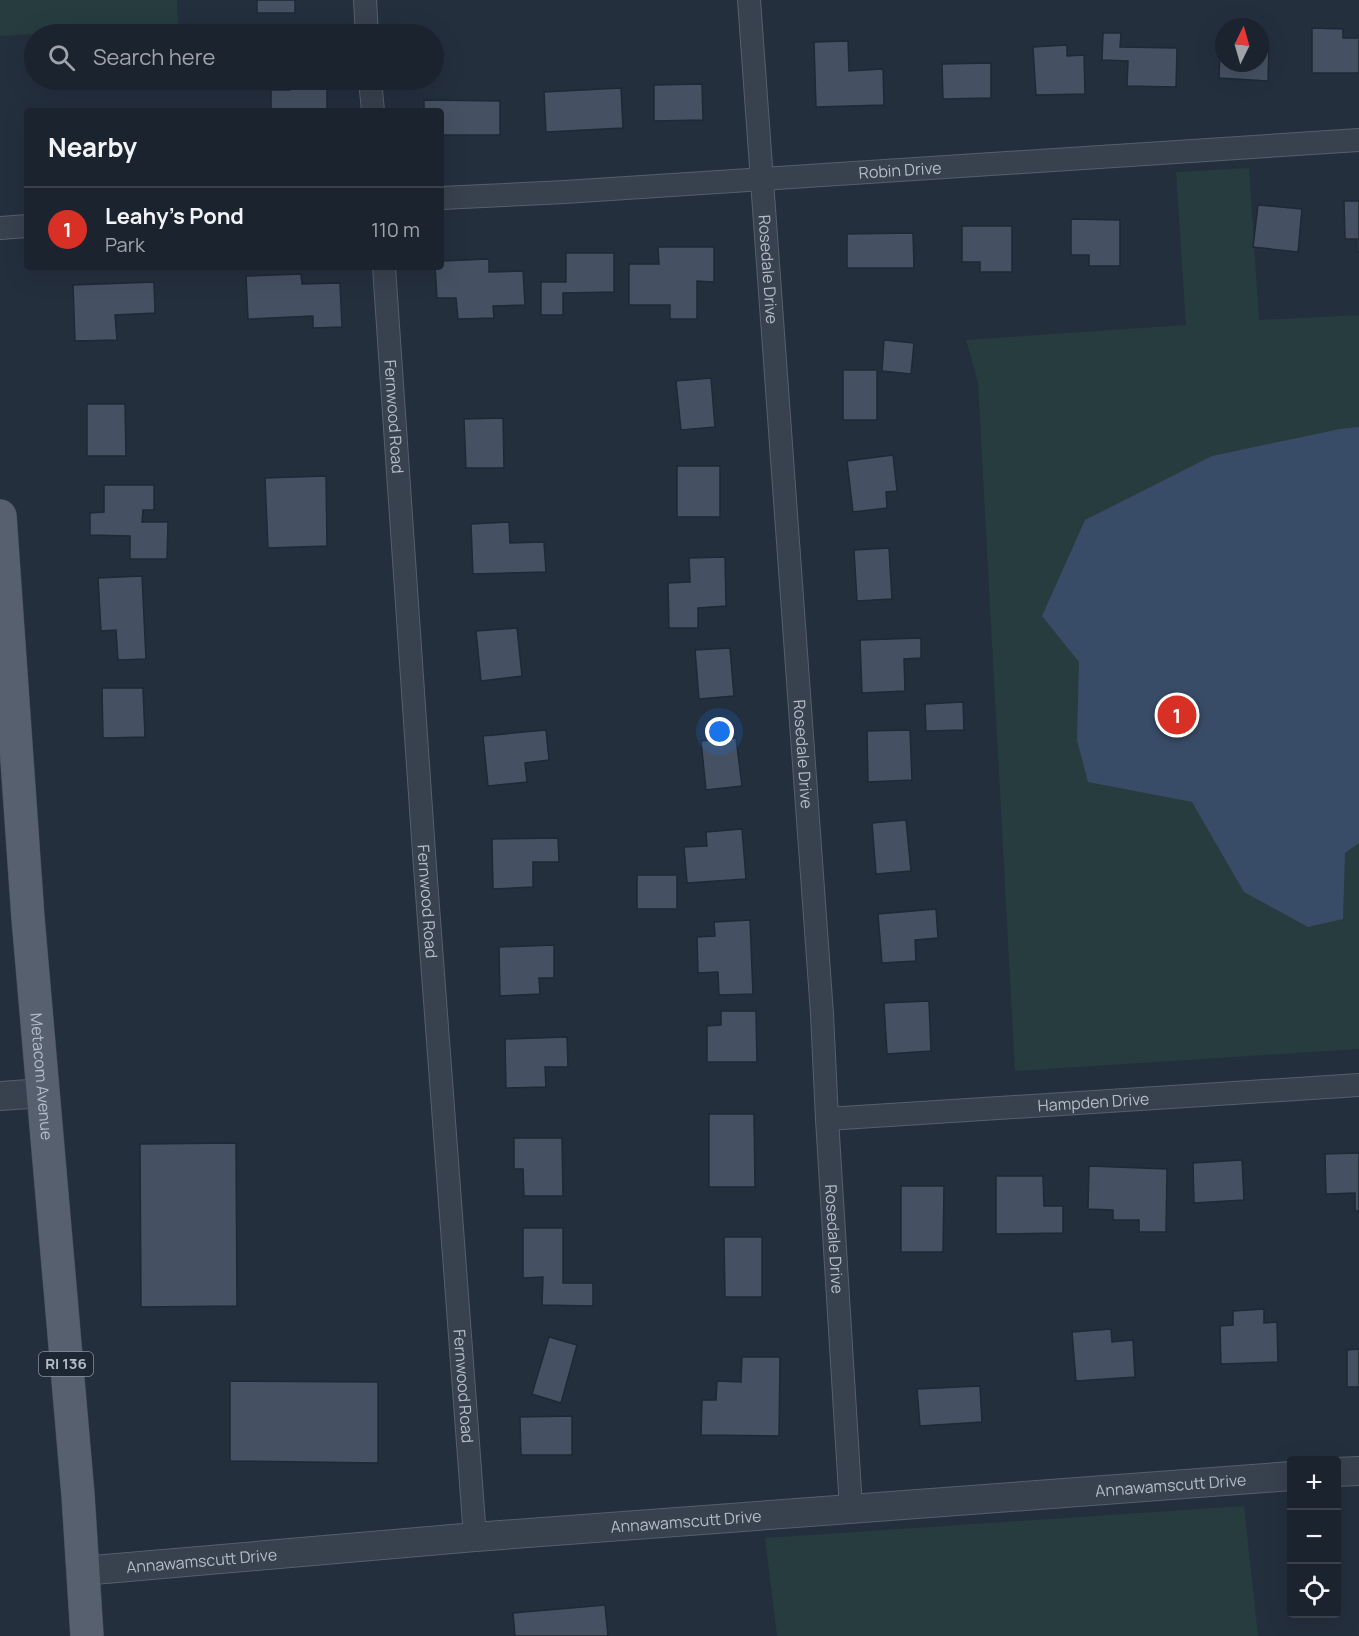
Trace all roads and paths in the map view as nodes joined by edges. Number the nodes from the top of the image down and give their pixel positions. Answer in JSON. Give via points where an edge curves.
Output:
{"nodes":[{"id":1,"x":365,"y":0,"type":"edge"},
{"id":2,"x":749,"y":0,"type":"edge"},
{"id":3,"x":366,"y":24,"type":"edge"},
{"id":4,"x":371,"y":90,"type":"edge"},
{"id":5,"x":372,"y":108,"type":"edge"},
{"id":6,"x":1359,"y":140,"type":"edge"},
{"id":7,"x":763,"y":178,"type":"junction"},
{"id":8,"x":444,"y":198,"type":"edge"},
{"id":9,"x":24,"y":226,"type":"edge"},
{"id":10,"x":0,"y":228,"type":"edge"},
{"id":11,"x":384,"y":270,"type":"edge"},
{"id":12,"x":0,"y":516,"type":"edge"},
{"id":13,"x":1359,"y":1085,"type":"edge"},
{"id":14,"x":43,"y":1093,"type":"junction"},
{"id":15,"x":0,"y":1096,"type":"edge"},
{"id":16,"x":827,"y":1119,"type":"junction"},
{"id":17,"x":1359,"y":1471,"type":"edge"},
{"id":18,"x":1341,"y":1473,"type":"edge"},
{"id":19,"x":1287,"y":1476,"type":"edge"},
{"id":20,"x":851,"y":1508,"type":"junction"},
{"id":21,"x":475,"y":1537,"type":"junction"},
{"id":22,"x":82,"y":1571,"type":"junction"},
{"id":23,"x":87,"y":1636,"type":"edge"}],
"edges":[{"from":1,"to":3,"type":"street"},
{"from":2,"to":7,"type":"street","name":"Rosedale Drive"},
{"from":4,"to":5,"type":"street"},
{"from":6,"to":7,"type":"street","name":"Robin Drive"},
{"from":7,"to":8,"type":"street","name":"Robin Drive"},
{"from":7,"to":16,"type":"street","name":"Rosedale Drive"},
{"from":9,"to":10,"type":"street"},
{"from":11,"to":21,"type":"street","name":"Fernwood Road"},
{"from":12,"to":14,"type":"main road","name":"Metacom Avenue","number":"RI 136"},
{"from":13,"to":16,"type":"street","name":"Hampden Drive"},
{"from":14,"to":15,"type":"street"},
{"from":14,"to":22,"type":"main road","name":"Metacom Avenue","number":"RI 136"},
{"from":16,"to":20,"type":"street","name":"Rosedale Drive"},
{"from":17,"to":18,"type":"street"},
{"from":19,"to":20,"type":"street","name":"Annawamscutt Drive"},
{"from":20,"to":21,"type":"street","name":"Annawamscutt Drive"},
{"from":21,"to":22,"type":"street","name":"Annawamscutt Drive"},
{"from":22,"to":23,"type":"main road","name":"Metacom Avenue","number":"RI 136"}]}
